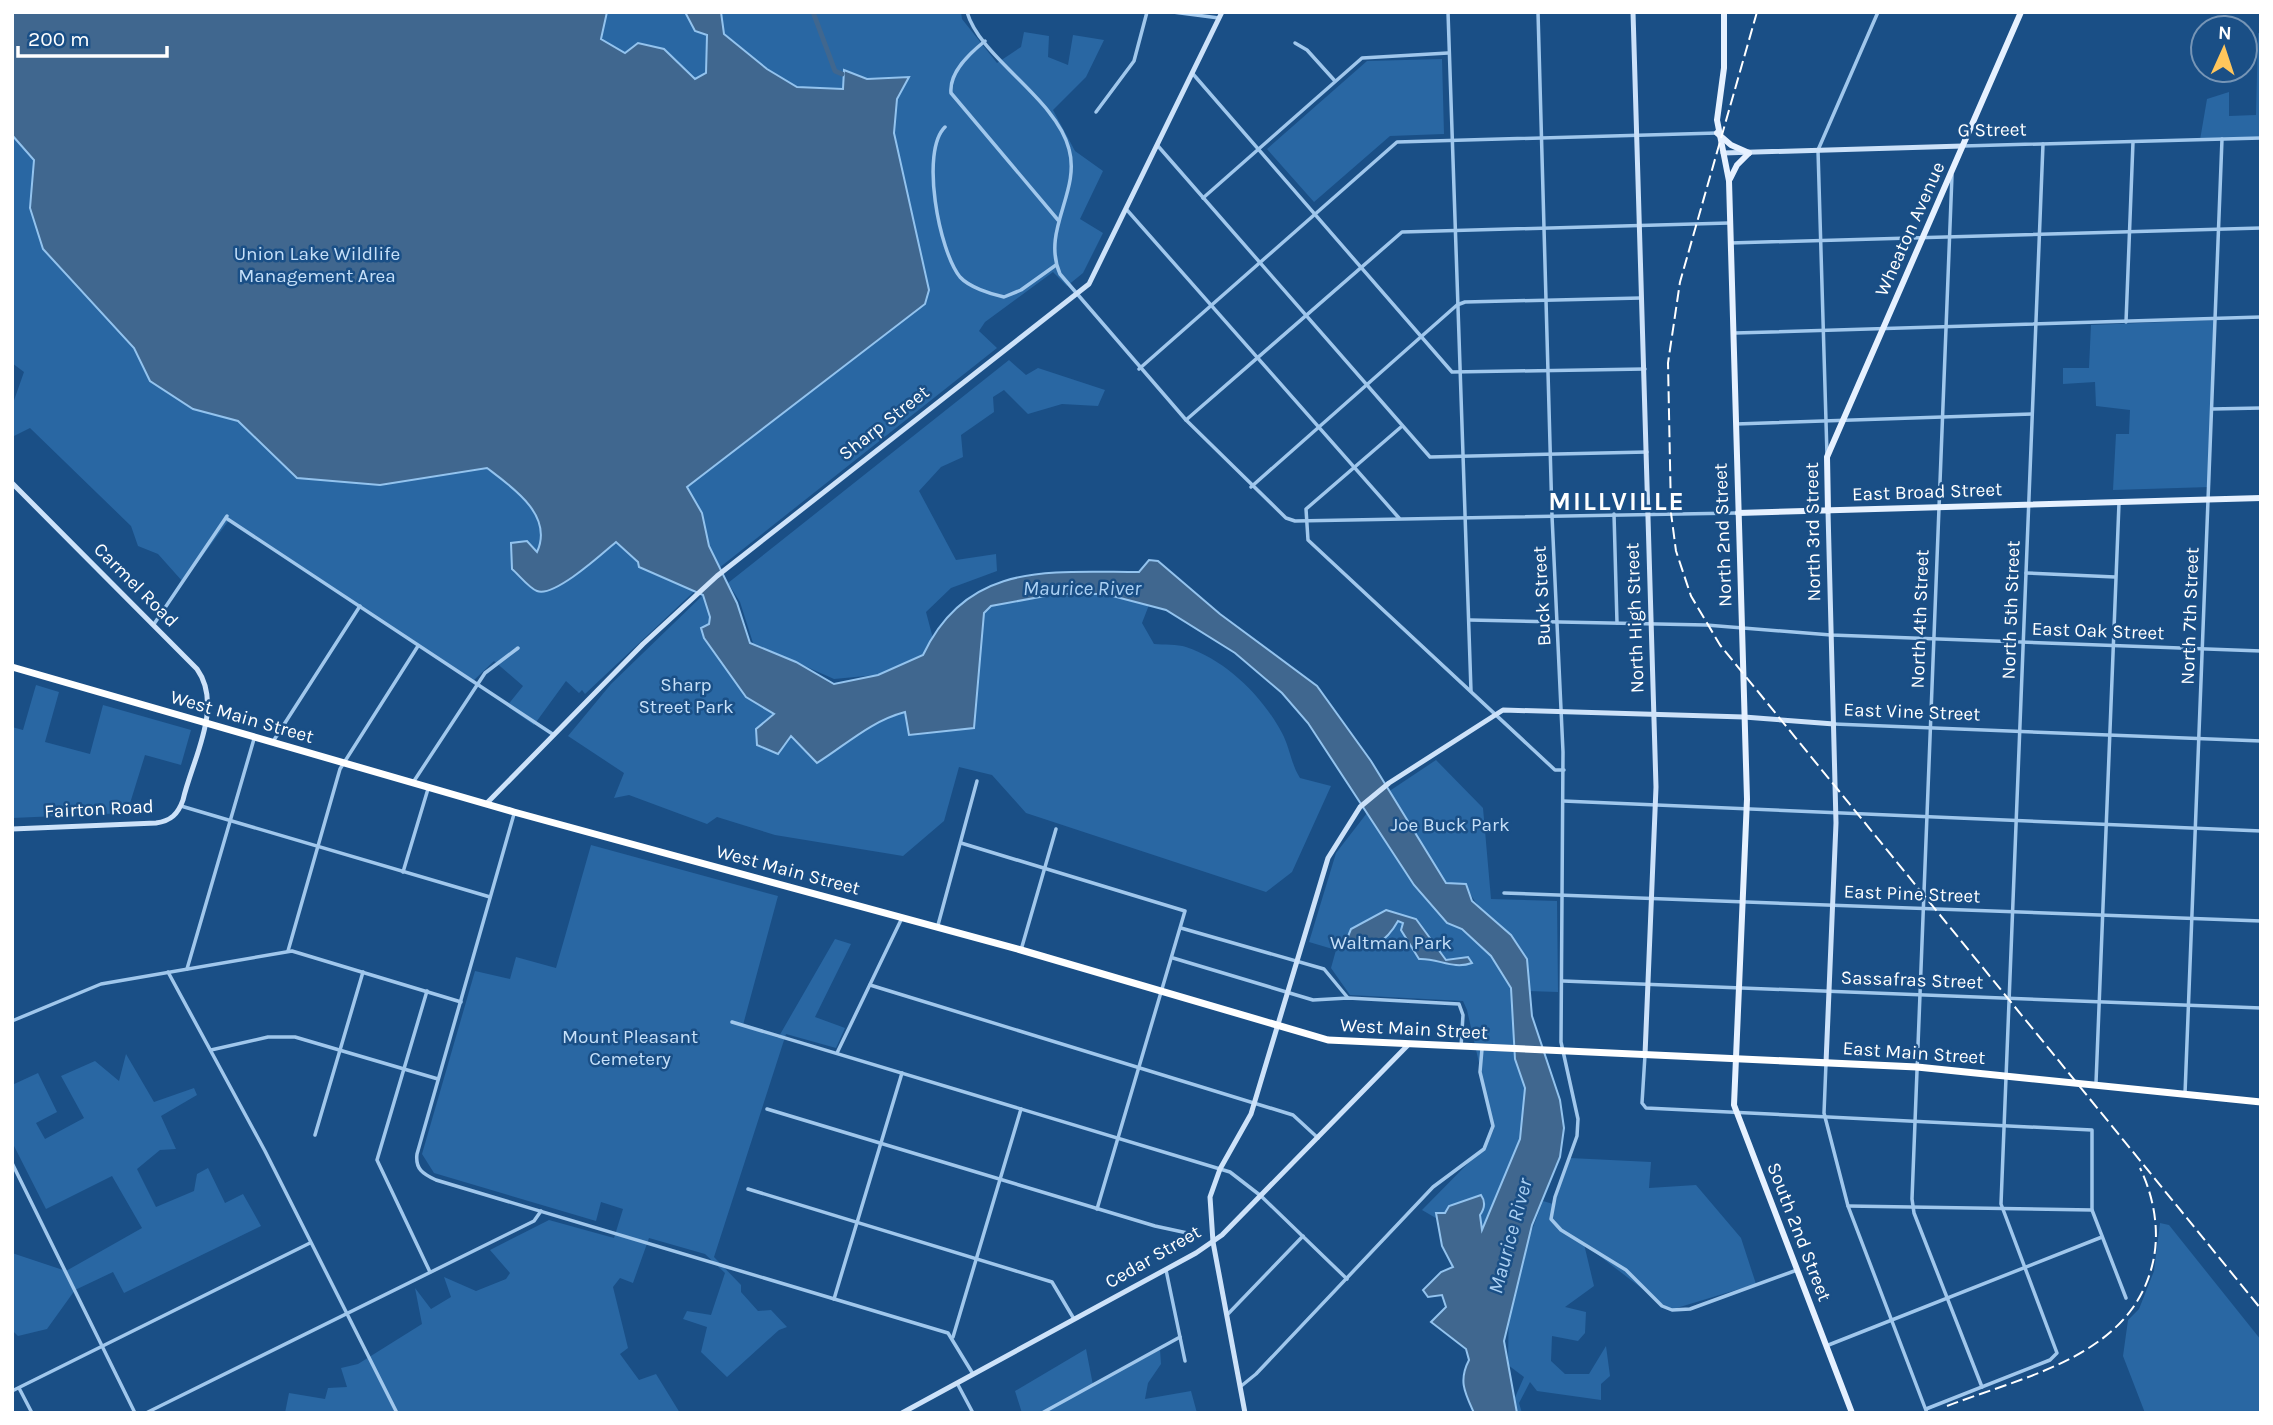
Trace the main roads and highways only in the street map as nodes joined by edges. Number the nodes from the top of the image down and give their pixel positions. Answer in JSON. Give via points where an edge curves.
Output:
{"nodes":[{"id":1,"x":1724,"y":12,"type":"edge"},
{"id":2,"x":2021,"y":12,"type":"edge"},
{"id":3,"x":1717,"y":133,"type":"junction"},
{"id":4,"x":1729,"y":183,"type":"junction"},
{"id":5,"x":1827,"y":457,"type":"joint"},
{"id":6,"x":2261,"y":498,"type":"edge"},
{"id":7,"x":1828,"y":511,"type":"junction"},
{"id":8,"x":1738,"y":513,"type":"junction"},
{"id":9,"x":12,"y":667,"type":"edge"},
{"id":10,"x":1563,"y":1052,"type":"joint"},
{"id":11,"x":1736,"y":1059,"type":"junction"},
{"id":12,"x":2261,"y":1102,"type":"edge"},
{"id":13,"x":1852,"y":1413,"type":"edge"}],
"edges":[{"from":1,"to":3,"type":"main road","name":"North 2nd Street","via":[[1725,61]]},
{"from":2,"to":5,"type":"main road","name":"Wheaton Avenue"},
{"from":3,"to":4,"type":"main road","name":"North 2nd Street"},
{"from":3,"to":4,"type":"main road","via":[[1749,153]]},
{"from":4,"to":8,"type":"main road","name":"North 2nd Street"},
{"from":5,"to":7,"type":"main road","name":"North 3rd Street"},
{"from":6,"to":7,"type":"main road","name":"East Broad Street"},
{"from":7,"to":8,"type":"main road","name":"East Broad Street"},
{"from":8,"to":11,"type":"main road","name":"North 2nd Street","via":[[1746,809]]},
{"from":9,"to":10,"type":"highway","name":"West Main Street","via":[[1336,1042]]},
{"from":10,"to":11,"type":"highway","name":"East Main Street"},
{"from":11,"to":12,"type":"highway","name":"East Main Street","via":[[1917,1067]]},
{"from":11,"to":13,"type":"main road","name":"South 2nd Street","via":[[1737,1113]]}]}
